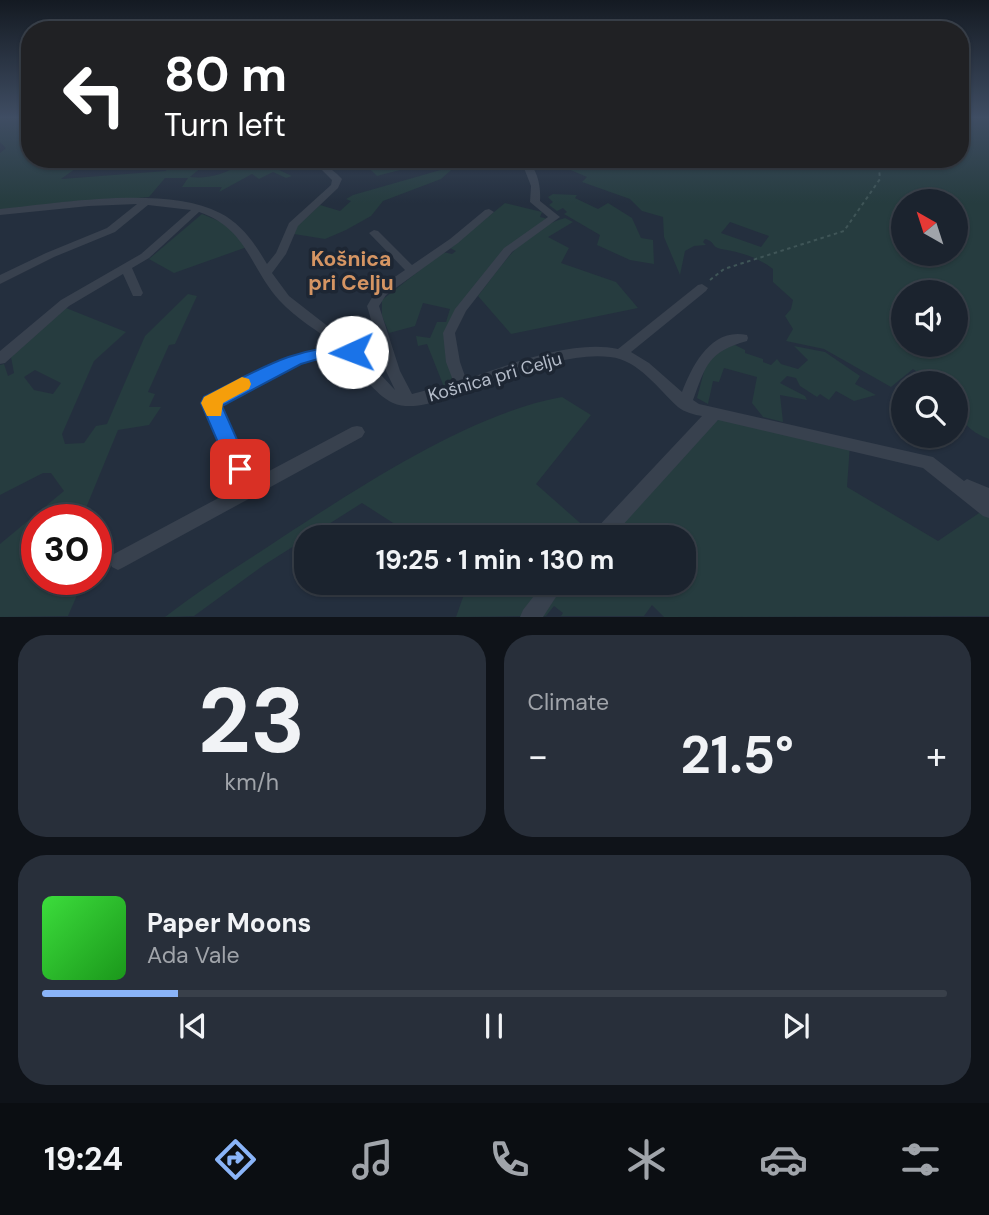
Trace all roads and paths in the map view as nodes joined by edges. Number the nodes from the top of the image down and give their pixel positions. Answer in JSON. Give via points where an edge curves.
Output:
{"nodes":[{"id":1,"x":322,"y":168,"type":"edge"},
{"id":2,"x":528,"y":168,"type":"edge"},
{"id":3,"x":879,"y":168,"type":"edge"},
{"id":4,"x":147,"y":201,"type":"junction"},
{"id":5,"x":196,"y":210,"type":"junction"},
{"id":6,"x":0,"y":212,"type":"edge"},
{"id":7,"x":489,"y":212,"type":"dead end"},
{"id":8,"x":374,"y":233,"type":"dead end"},
{"id":9,"x":128,"y":269,"type":"junction"},
{"id":10,"x":411,"y":270,"type":"junction"},
{"id":11,"x":265,"y":274,"type":"junction"},
{"id":12,"x":0,"y":280,"type":"edge"},
{"id":13,"x":702,"y":288,"type":"joint"},
{"id":14,"x":137,"y":293,"type":"dead end"},
{"id":15,"x":742,"y":338,"type":"dead end"},
{"id":16,"x":352,"y":352,"type":"junction"},
{"id":17,"x":620,"y":354,"type":"junction"},
{"id":18,"x":0,"y":359,"type":"edge"},
{"id":19,"x":462,"y":386,"type":"junction"},
{"id":20,"x":408,"y":399,"type":"junction"},
{"id":21,"x":684,"y":404,"type":"junction"},
{"id":22,"x":715,"y":413,"type":"junction"},
{"id":23,"x":357,"y":432,"type":"dead end"},
{"id":24,"x":951,"y":480,"type":"junction"},
{"id":25,"x":249,"y":491,"type":"junction"},
{"id":26,"x":989,"y":496,"type":"edge"},
{"id":27,"x":989,"y":510,"type":"edge"},
{"id":28,"x":611,"y":525,"type":"edge"},
{"id":29,"x":118,"y":561,"type":"dead end"},
{"id":30,"x":547,"y":595,"type":"edge"},
{"id":31,"x":530,"y":617,"type":"edge"}],
"edges":[{"from":1,"to":11,"type":"street","via":[[337,179],[335,186],[293,225],[281,254]]},
{"from":2,"to":19,"type":"street","via":[[536,186],[535,202],[555,218],[508,250],[461,309],[449,334]]},
{"from":3,"to":13,"type":"path","via":[[880,179],[844,231],[724,269]]},
{"from":4,"to":5,"type":"street","name":"Košnica pri Celju"},
{"from":4,"to":6,"type":"street","name":"Košnica pri Celju"},
{"from":4,"to":12,"type":"street","via":[[111,230]]},
{"from":5,"to":9,"type":"street"},
{"from":5,"to":11,"type":"street","name":"Košnica pri Celju","via":[[238,230]]},
{"from":7,"to":10,"type":"street"},
{"from":8,"to":10,"type":"street"},
{"from":9,"to":14,"type":"street"},
{"from":9,"to":18,"type":"street","via":[[65,303]]},
{"from":10,"to":20,"type":"street","via":[[381,292],[373,306],[393,370]]},
{"from":11,"to":16,"type":"street","name":"Košnica pri Celju","via":[[297,313]]},
{"from":13,"to":17,"type":"street"},
{"from":15,"to":21,"type":"street","via":[[718,344],[706,355]]},
{"from":16,"to":20,"type":"street","name":"Košnica pri Celju","via":[[386,391],[400,400]]},
{"from":16,"to":25,"type":"street","via":[[296,359],[211,403]]},
{"from":17,"to":19,"type":"street","name":"Košnica pri Celju","via":[[603,350],[550,360]]},
{"from":17,"to":21,"type":"street"},
{"from":19,"to":20,"type":"street","name":"Košnica pri Celju"},
{"from":21,"to":22,"type":"street"},
{"from":22,"to":24,"type":"street","via":[[927,462]]},
{"from":22,"to":28,"type":"street"},
{"from":23,"to":25,"type":"street"},
{"from":24,"to":26,"type":"street"},
{"from":24,"to":27,"type":"street"},
{"from":25,"to":29,"type":"street"},
{"from":30,"to":31,"type":"street"}]}
